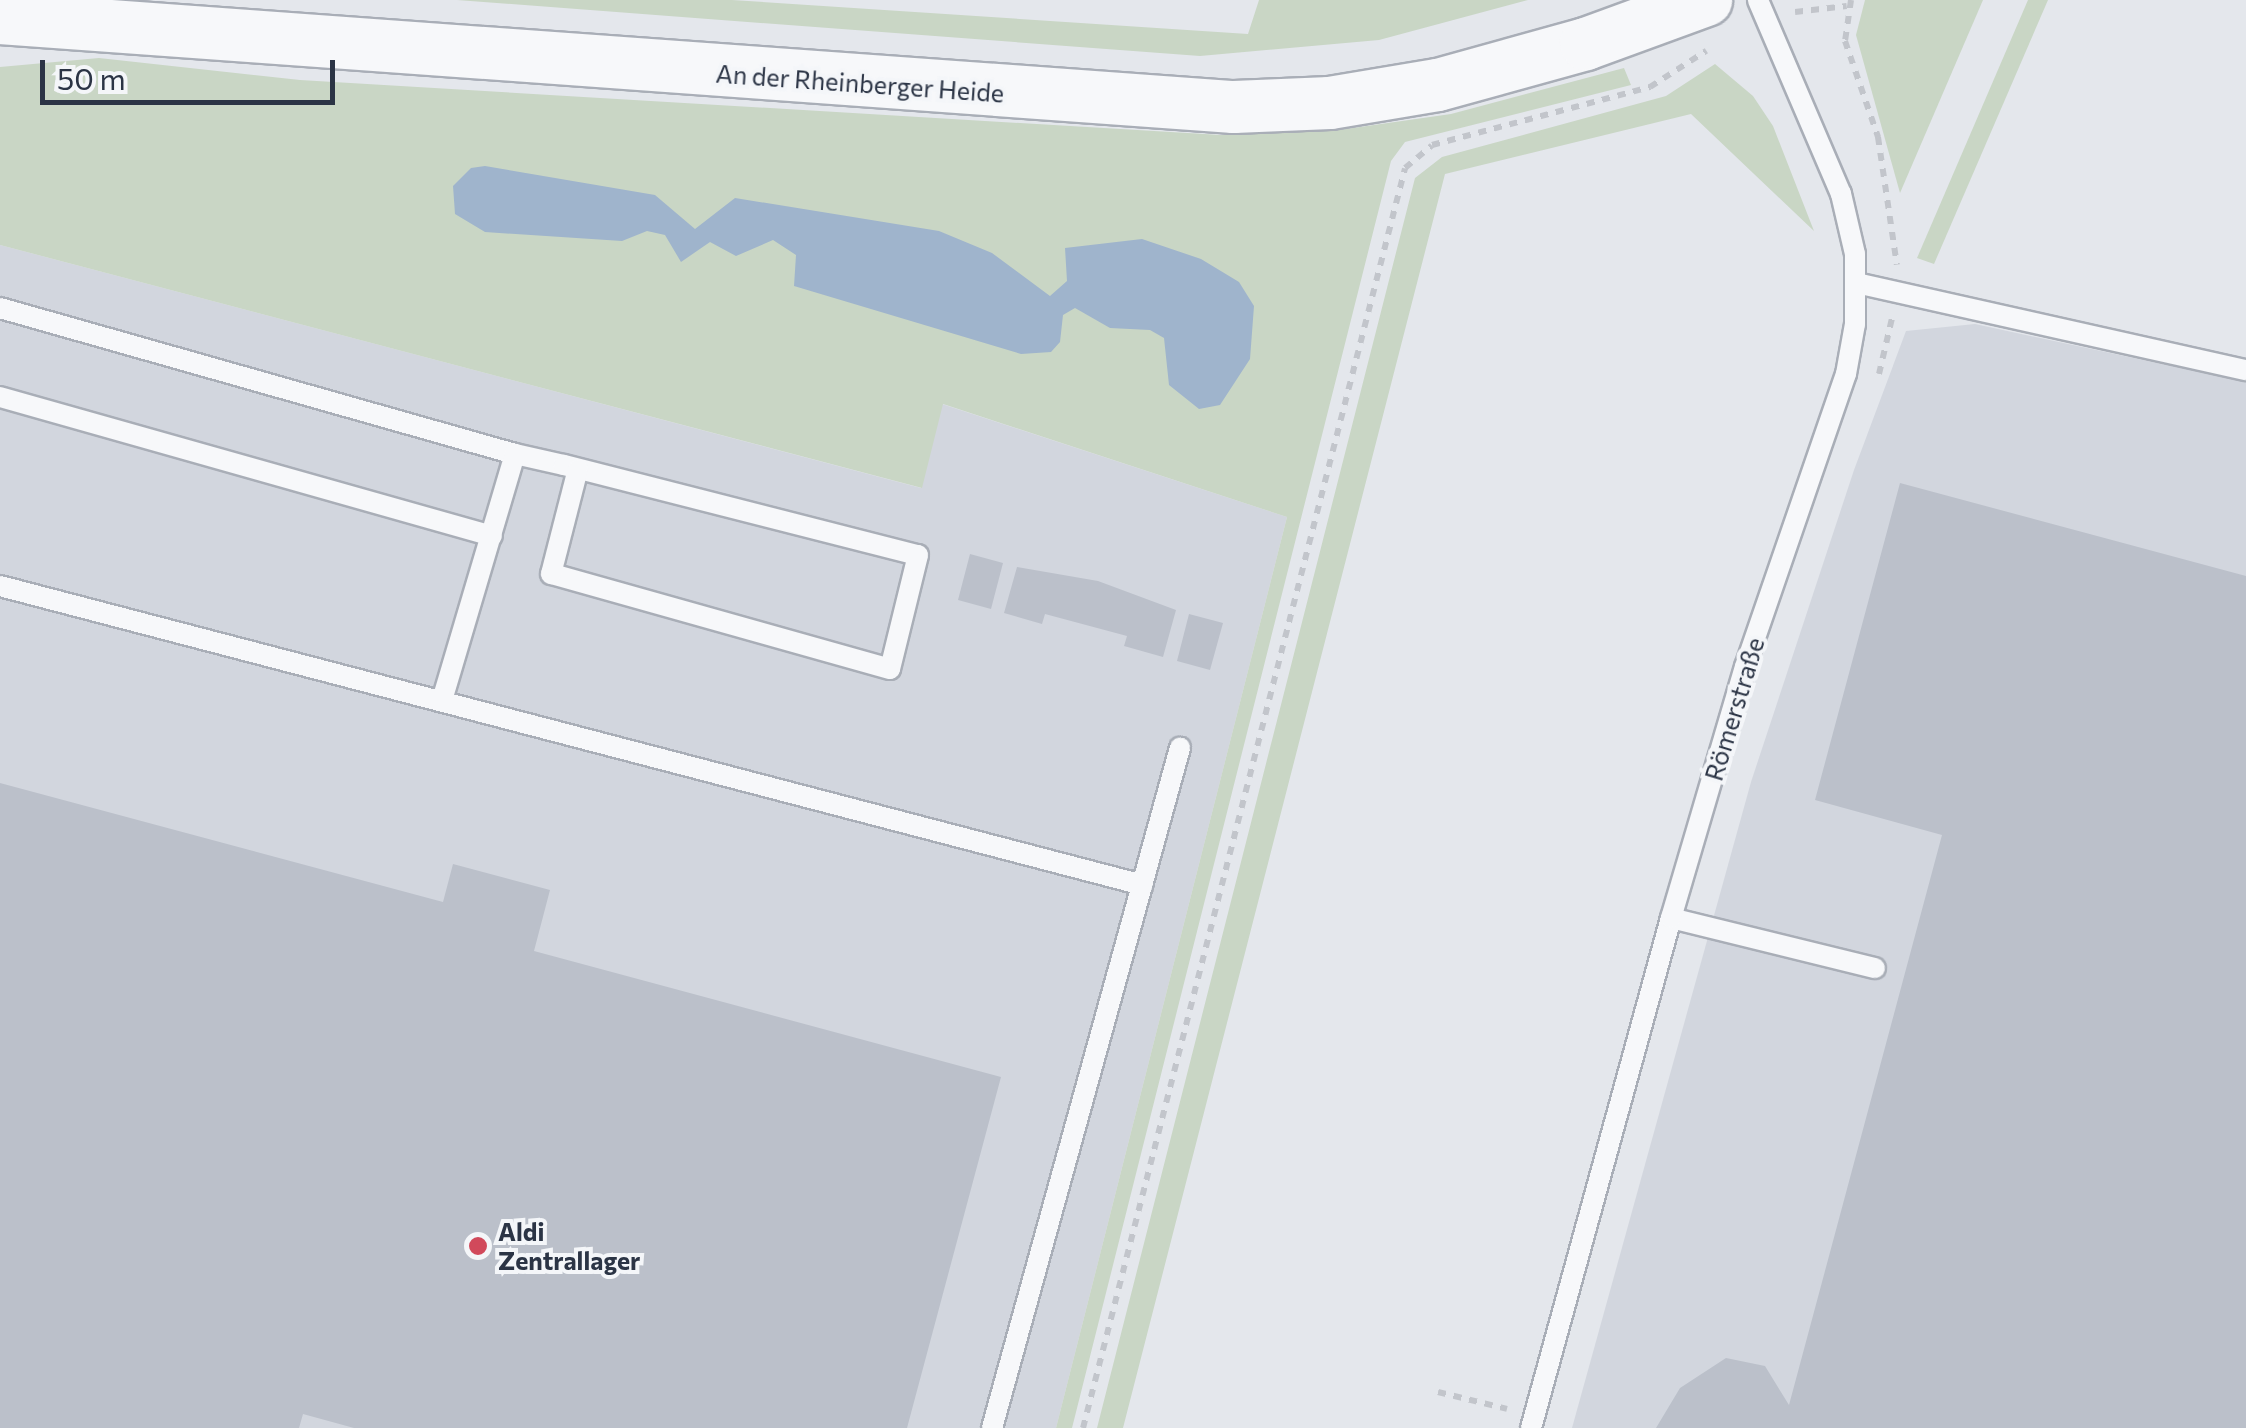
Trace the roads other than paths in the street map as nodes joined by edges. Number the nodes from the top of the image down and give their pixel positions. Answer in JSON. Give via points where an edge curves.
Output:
{"nodes":[{"id":1,"x":1706,"y":0,"type":"edge"},
{"id":2,"x":1758,"y":0,"type":"edge"},
{"id":3,"x":0,"y":18,"type":"edge"},
{"id":4,"x":1856,"y":282,"type":"junction"},
{"id":5,"x":0,"y":308,"type":"edge"},
{"id":6,"x":2246,"y":370,"type":"edge"},
{"id":7,"x":0,"y":397,"type":"edge"},
{"id":8,"x":515,"y":454,"type":"junction"},
{"id":9,"x":578,"y":469,"type":"junction"},
{"id":10,"x":492,"y":536,"type":"junction"},
{"id":11,"x":0,"y":586,"type":"edge"},
{"id":12,"x":442,"y":701,"type":"junction"},
{"id":13,"x":1180,"y":748,"type":"dead end"},
{"id":14,"x":1143,"y":884,"type":"junction"},
{"id":15,"x":1671,"y":918,"type":"junction"},
{"id":16,"x":1875,"y":968,"type":"dead end"},
{"id":17,"x":992,"y":1428,"type":"edge"},
{"id":18,"x":1531,"y":1428,"type":"edge"}],
"edges":[{"from":1,"to":3,"type":"street","name":"An der Rheinberger Heide","via":[[1586,44],[1438,85],[1330,104],[1234,106]]},
{"from":2,"to":4,"type":"lane","name":"Römerstraße","via":[[1840,194]]},
{"from":4,"to":6,"type":"lane"},
{"from":4,"to":15,"type":"lane","name":"Römerstraße","via":[[1846,374],[1745,667]]},
{"from":5,"to":8,"type":"lane"},
{"from":7,"to":10,"type":"lane"},
{"from":8,"to":9,"type":"lane"},
{"from":8,"to":10,"type":"lane"},
{"from":9,"to":9,"type":"lane","via":[[918,555],[890,668],[551,574]]},
{"from":10,"to":12,"type":"lane"},
{"from":11,"to":12,"type":"lane"},
{"from":12,"to":14,"type":"lane"},
{"from":13,"to":14,"type":"lane"},
{"from":14,"to":17,"type":"lane"},
{"from":15,"to":16,"type":"lane"},
{"from":15,"to":18,"type":"lane","name":"Römerstraße"}]}
